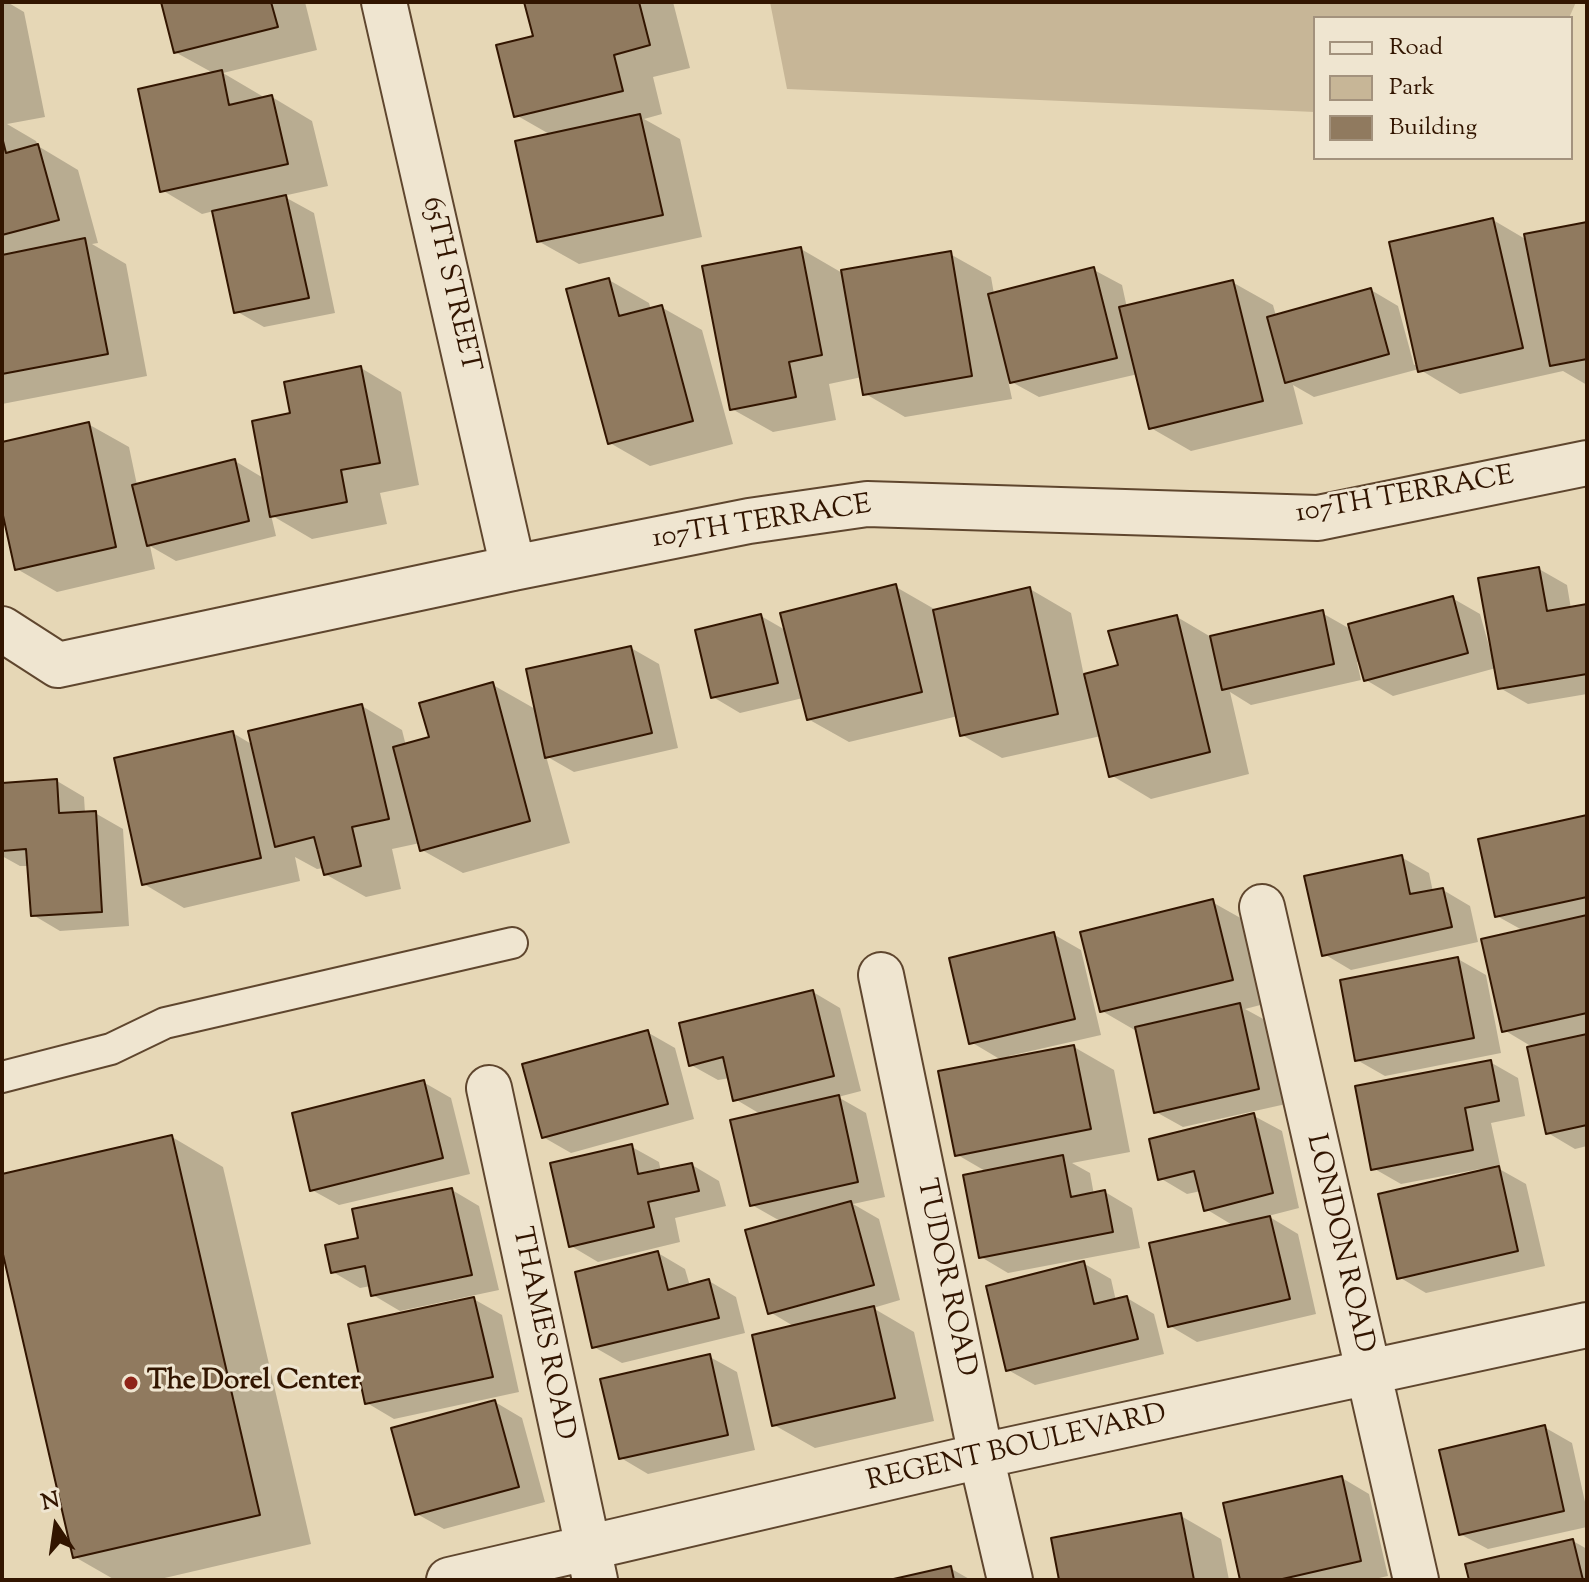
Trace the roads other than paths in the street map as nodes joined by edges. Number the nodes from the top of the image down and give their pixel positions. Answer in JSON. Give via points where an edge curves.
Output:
{"nodes":[{"id":1,"x":384,"y":2,"type":"edge"},
{"id":2,"x":1587,"y":463,"type":"edge"},
{"id":3,"x":513,"y":568,"type":"junction"},
{"id":4,"x":2,"y":629,"type":"edge"},
{"id":5,"x":1262,"y":907,"type":"dead end"},
{"id":6,"x":512,"y":943,"type":"dead end"},
{"id":7,"x":881,"y":975,"type":"dead end"},
{"id":8,"x":2,"y":1077,"type":"edge"},
{"id":9,"x":489,"y":1088,"type":"dead end"},
{"id":10,"x":1587,"y":1325,"type":"edge"},
{"id":11,"x":1367,"y":1373,"type":"junction"},
{"id":12,"x":981,"y":1456,"type":"junction"},
{"id":13,"x":591,"y":1565,"type":"edge"},
{"id":14,"x":449,"y":1580,"type":"edge"},
{"id":15,"x":1010,"y":1580,"type":"edge"},
{"id":16,"x":1416,"y":1580,"type":"edge"}],
"edges":[{"from":1,"to":3,"type":"street","name":"65TH STREET"},
{"from":2,"to":3,"type":"street","name":"107TH TERRACE","via":[[1318,518],[867,504],[749,521]]},
{"from":3,"to":4,"type":"street","name":"107TH TERRACE","via":[[58,665]]},
{"from":5,"to":11,"type":"street","name":"LONDON ROAD"},
{"from":6,"to":8,"type":"lane","via":[[165,1023],[111,1049]]},
{"from":7,"to":12,"type":"street","name":"TUDOR ROAD"},
{"from":9,"to":13,"type":"street","name":"THAMES ROAD"},
{"from":10,"to":11,"type":"street","name":"REGENT BOULEVARD"},
{"from":11,"to":12,"type":"street","name":"REGENT BOULEVARD"},
{"from":11,"to":16,"type":"street","name":"LONDON ROAD"},
{"from":12,"to":13,"type":"street","name":"REGENT BOULEVARD"},
{"from":12,"to":15,"type":"street","name":"TUDOR ROAD"},
{"from":13,"to":14,"type":"street","name":"REGENT BOULEVARD"}]}
